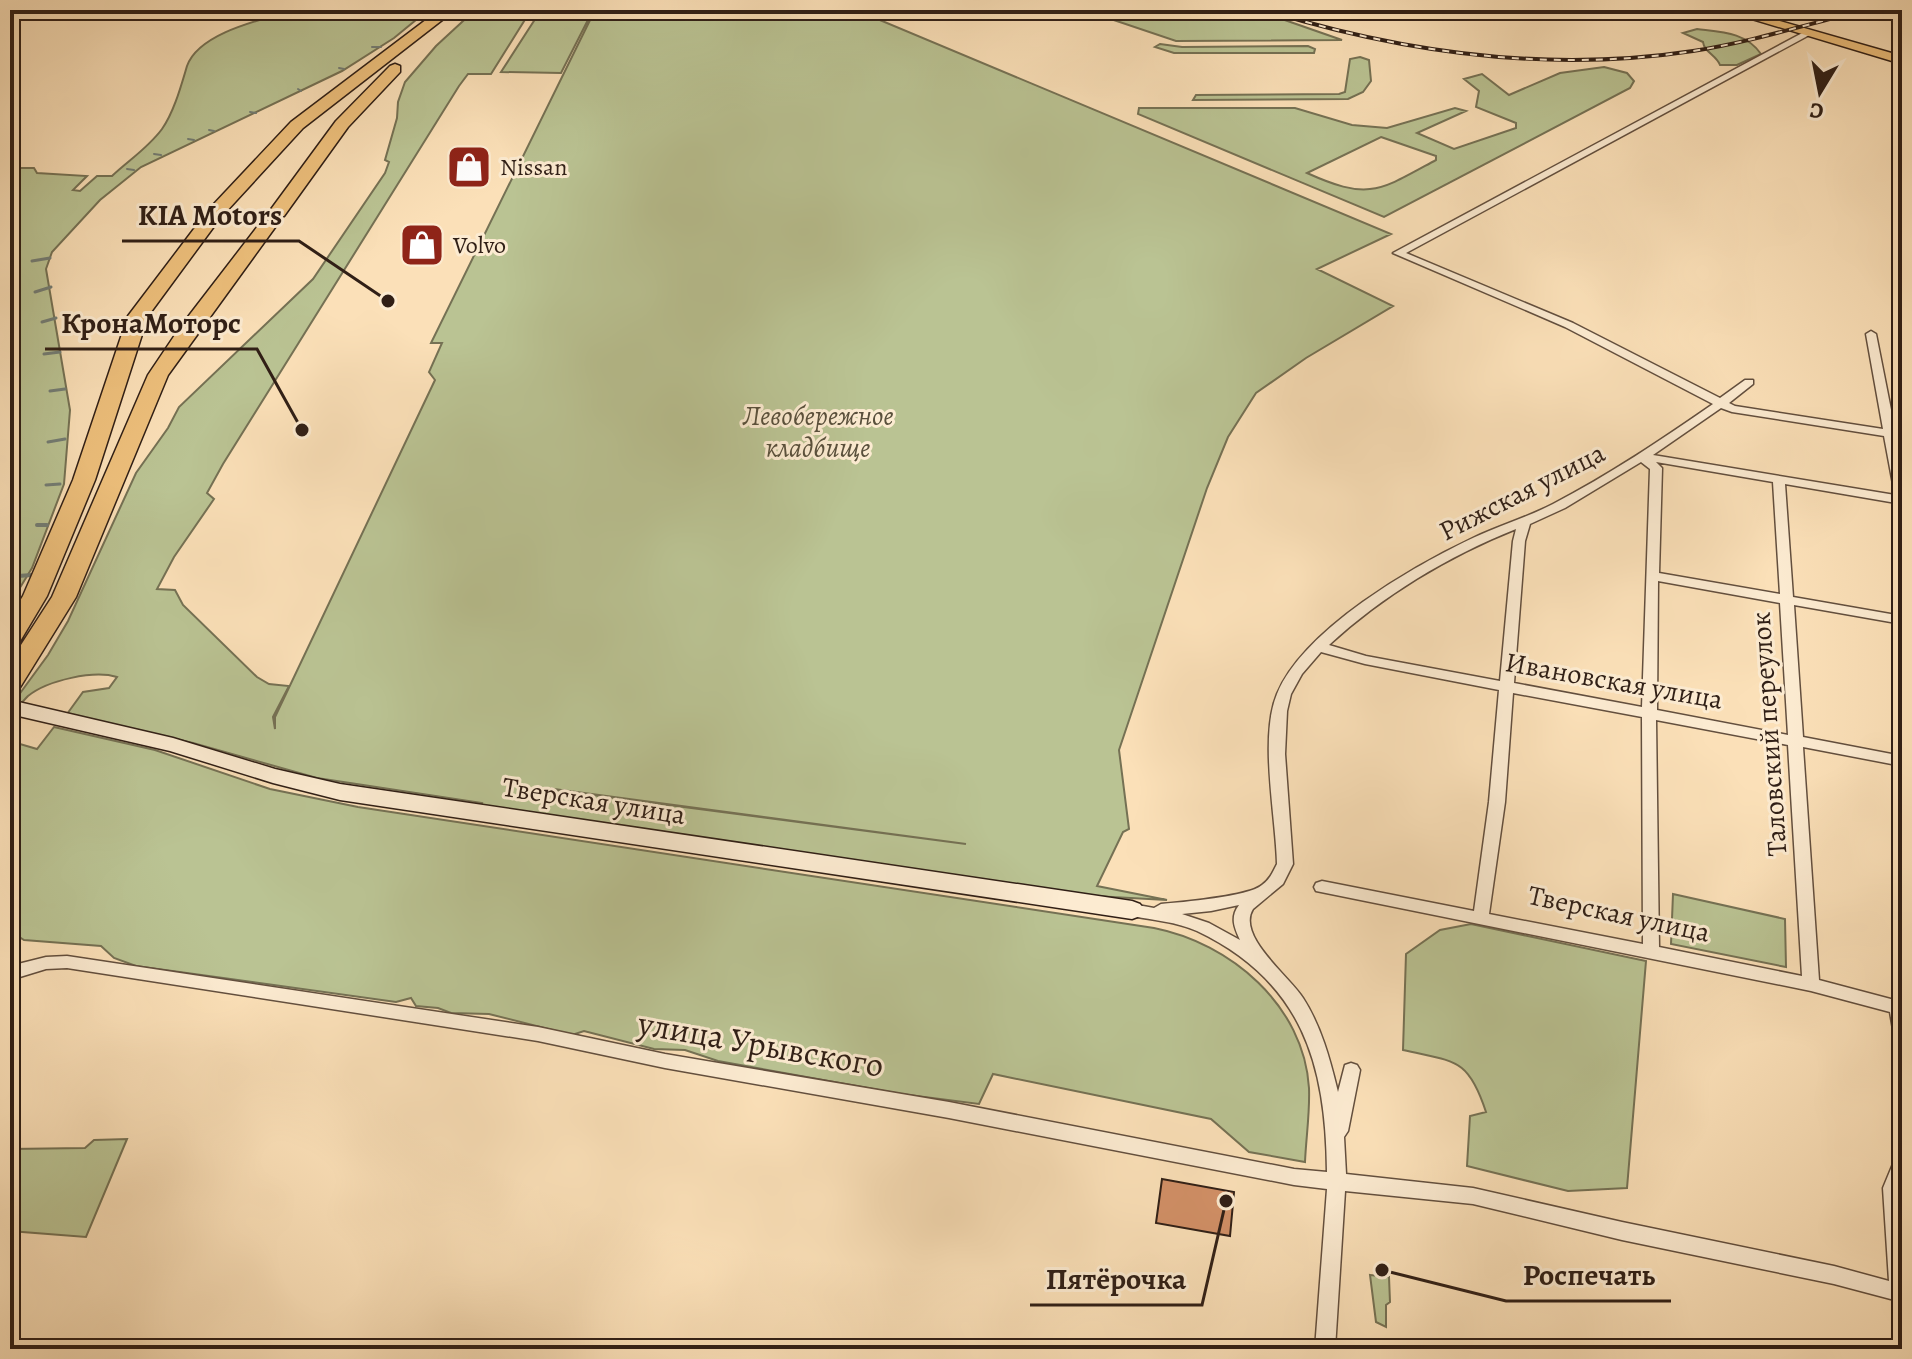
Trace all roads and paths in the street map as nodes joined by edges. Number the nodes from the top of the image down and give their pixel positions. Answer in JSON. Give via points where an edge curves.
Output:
{"nodes":[{"id":1,"x":448,"y":10,"type":"edge"},
{"id":2,"x":466,"y":10,"type":"edge"},
{"id":3,"x":1728,"y":10,"type":"edge"},
{"id":4,"x":1739,"y":10,"type":"edge"},
{"id":5,"x":1809,"y":33,"type":"junction"},
{"id":6,"x":1902,"y":58,"type":"edge"},
{"id":7,"x":1871,"y":334,"type":"dead end"},
{"id":8,"x":1749,"y":382,"type":"dead end"},
{"id":9,"x":1721,"y":404,"type":"junction"},
{"id":10,"x":1897,"y":435,"type":"edge"},
{"id":11,"x":1641,"y":456,"type":"junction"},
{"id":12,"x":1779,"y":481,"type":"junction"},
{"id":13,"x":1902,"y":500,"type":"edge"},
{"id":14,"x":1524,"y":521,"type":"junction"},
{"id":15,"x":1653,"y":576,"type":"junction"},
{"id":16,"x":1787,"y":600,"type":"junction"},
{"id":17,"x":1902,"y":620,"type":"edge"},
{"id":18,"x":10,"y":637,"type":"edge"},
{"id":19,"x":1319,"y":647,"type":"junction"},
{"id":20,"x":10,"y":683,"type":"edge"},
{"id":21,"x":1505,"y":687,"type":"junction"},
{"id":22,"x":10,"y":707,"type":"edge"},
{"id":23,"x":1650,"y":713,"type":"junction"},
{"id":24,"x":1795,"y":742,"type":"junction"},
{"id":25,"x":1902,"y":761,"type":"edge"},
{"id":26,"x":1322,"y":887,"type":"dead end"},
{"id":27,"x":1259,"y":894,"type":"junction"},
{"id":28,"x":1132,"y":910,"type":"junction"},
{"id":29,"x":1481,"y":916,"type":"junction"},
{"id":30,"x":1651,"y":952,"type":"junction"},
{"id":31,"x":1264,"y":964,"type":"junction"},
{"id":32,"x":10,"y":973,"type":"edge"},
{"id":33,"x":1811,"y":984,"type":"junction"},
{"id":34,"x":1900,"y":1008,"type":"edge"},
{"id":35,"x":1902,"y":1042,"type":"edge"},
{"id":36,"x":1351,"y":1070,"type":"dead end"},
{"id":37,"x":1336,"y":1147,"type":"junction"},
{"id":38,"x":1902,"y":1165,"type":"edge"},
{"id":39,"x":1335,"y":1183,"type":"junction"},
{"id":40,"x":1901,"y":1293,"type":"edge"},
{"id":41,"x":1325,"y":1349,"type":"edge"}],
"edges":[{"from":1,"to":18,"type":"highway","via":[[297,125],[158,285],[138,316],[84,480],[35,596]]},
{"from":2,"to":20,"type":"highway","via":[[371,91],[342,124],[188,330],[158,375],[64,597]]},
{"from":3,"to":5,"type":"main road"},
{"from":4,"to":6,"type":"main road"},
{"from":5,"to":6,"type":"main road"},
{"from":5,"to":9,"type":"street","via":[[1398,253],[1569,325]]},
{"from":7,"to":10,"type":"street"},
{"from":8,"to":9,"type":"street","name":"Рижская улица"},
{"from":9,"to":10,"type":"street","via":[[1746,413]]},
{"from":9,"to":11,"type":"street","name":"Рижская улица"},
{"from":10,"to":13,"type":"street"},
{"from":11,"to":12,"type":"street"},
{"from":11,"to":14,"type":"street","name":"Рижская улица"},
{"from":11,"to":15,"type":"street","via":[[1656,468]]},
{"from":12,"to":13,"type":"street"},
{"from":12,"to":16,"type":"street","name":"Таловский переулок"},
{"from":14,"to":19,"type":"street","name":"Рижская улица","via":[[1414,577]]},
{"from":14,"to":21,"type":"street"},
{"from":15,"to":16,"type":"street"},
{"from":15,"to":23,"type":"street"},
{"from":16,"to":17,"type":"street"},
{"from":16,"to":24,"type":"street","name":"Таловский переулок"},
{"from":19,"to":21,"type":"street","name":"Ивановская улица"},
{"from":19,"to":27,"type":"street","name":"Рижская улица","via":[[1296,673],[1279,711],[1285,864],[1275,882]]},
{"from":21,"to":23,"type":"street","name":"Ивановская улица"},
{"from":21,"to":29,"type":"street","via":[[1497,802]]},
{"from":22,"to":28,"type":"street","name":"Тверская улица","via":[[340,792]]},
{"from":23,"to":24,"type":"street","name":"Ивановская улица"},
{"from":23,"to":30,"type":"street"},
{"from":24,"to":25,"type":"street","name":"Ивановская улица"},
{"from":24,"to":33,"type":"street","name":"Таловский переулок"},
{"from":26,"to":29,"type":"street","name":"Тверская улица"},
{"from":27,"to":28,"type":"street","via":[[1195,908]]},
{"from":27,"to":31,"type":"street","name":"Рижская улица","via":[[1240,920]]},
{"from":28,"to":31,"type":"street","via":[[1205,928]]},
{"from":29,"to":30,"type":"street","name":"Тверская улица"},
{"from":30,"to":33,"type":"street","name":"Тверская улица"},
{"from":31,"to":37,"type":"street","via":[[1294,996],[1315,1032],[1326,1066]]},
{"from":32,"to":39,"type":"street","name":"улица Урывского","via":[[67,962],[398,1011]]},
{"from":33,"to":34,"type":"street","name":"Тверская улица"},
{"from":34,"to":35,"type":"street"},
{"from":36,"to":37,"type":"street"},
{"from":37,"to":39,"type":"street"},
{"from":38,"to":40,"type":"street","via":[[1892,1188]]},
{"from":39,"to":40,"type":"street","via":[[1448,1191]]},
{"from":39,"to":41,"type":"street"}]}
